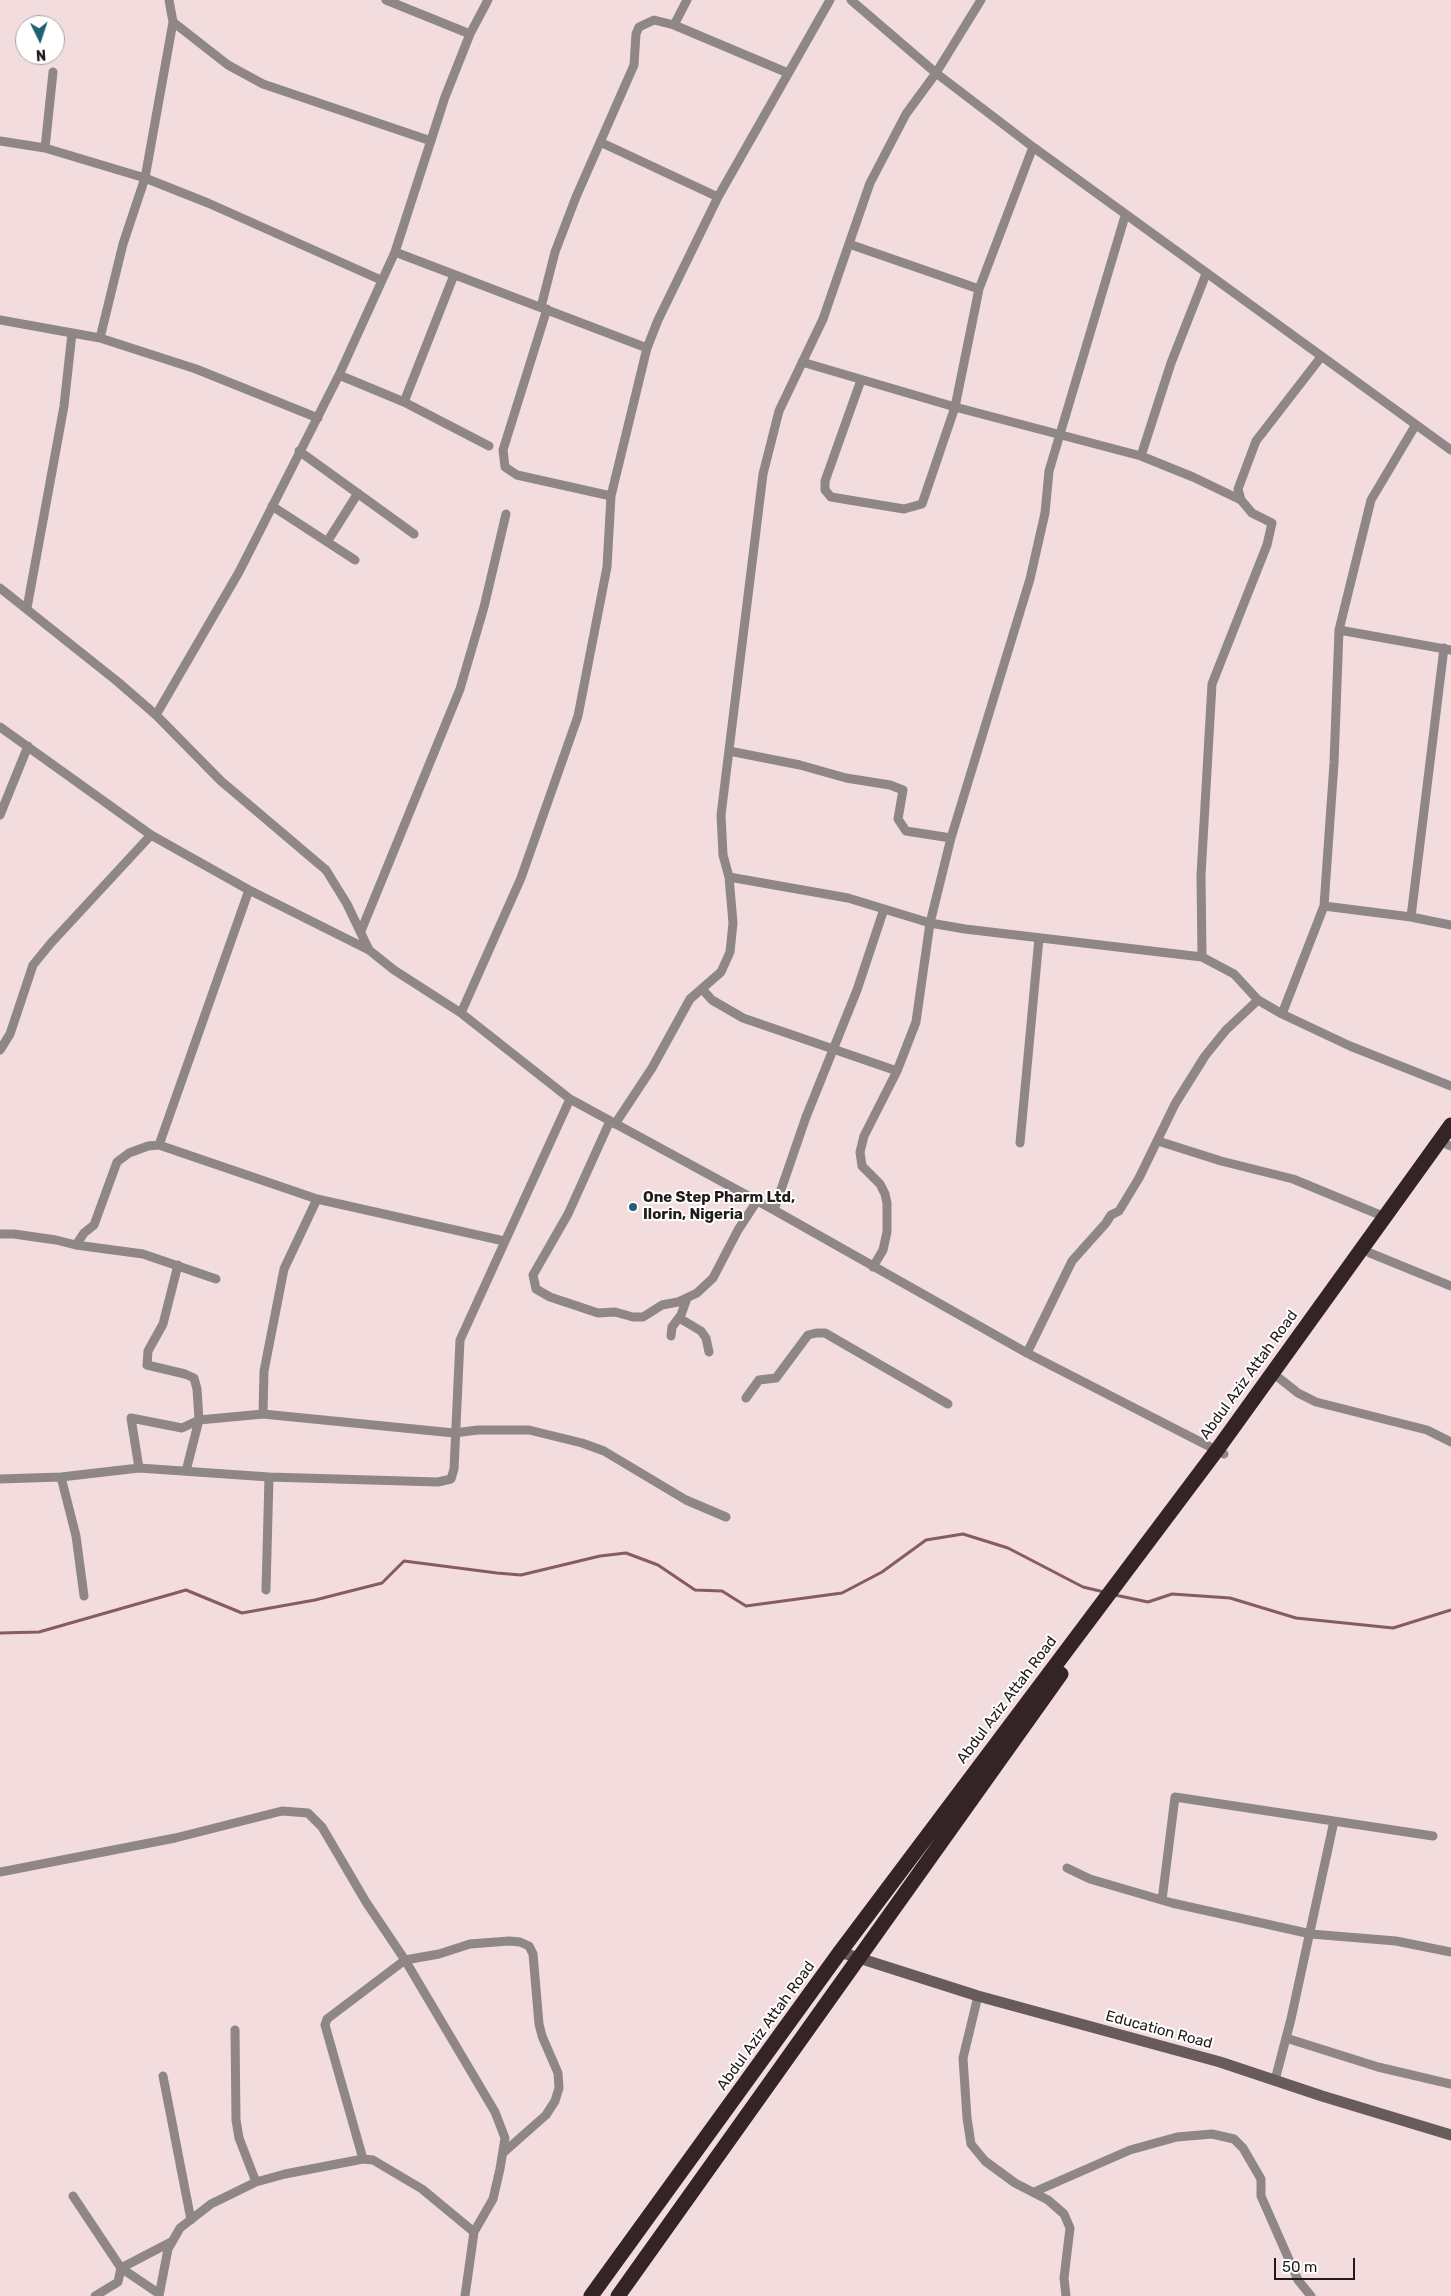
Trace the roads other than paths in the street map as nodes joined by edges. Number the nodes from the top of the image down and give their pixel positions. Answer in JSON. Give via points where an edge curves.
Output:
{"nodes":[{"id":1,"x":170,"y":0,"type":"edge"},
{"id":2,"x":386,"y":0,"type":"edge"},
{"id":3,"x":488,"y":0,"type":"edge"},
{"id":4,"x":687,"y":0,"type":"edge"},
{"id":5,"x":830,"y":0,"type":"edge"},
{"id":6,"x":981,"y":0,"type":"edge"},
{"id":7,"x":854,"y":1,"type":"edge"},
{"id":8,"x":173,"y":22,"type":"junction"},
{"id":9,"x":674,"y":25,"type":"junction"},
{"id":10,"x":470,"y":34,"type":"junction"},
{"id":11,"x":53,"y":72,"type":"dead end"},
{"id":12,"x":788,"y":73,"type":"junction"},
{"id":13,"x":936,"y":74,"type":"junction"},
{"id":14,"x":0,"y":141,"type":"edge"},
{"id":15,"x":431,"y":141,"type":"junction"},
{"id":16,"x":600,"y":142,"type":"junction"},
{"id":17,"x":45,"y":148,"type":"junction"},
{"id":18,"x":1034,"y":148,"type":"junction"},
{"id":19,"x":145,"y":178,"type":"junction"},
{"id":20,"x":718,"y":197,"type":"junction"},
{"id":21,"x":1126,"y":216,"type":"junction"},
{"id":22,"x":849,"y":244,"type":"junction"},
{"id":23,"x":395,"y":252,"type":"junction"},
{"id":24,"x":1206,"y":274,"type":"junction"},
{"id":25,"x":454,"y":275,"type":"junction"},
{"id":26,"x":382,"y":280,"type":"junction"},
{"id":27,"x":979,"y":289,"type":"junction"},
{"id":28,"x":544,"y":308,"type":"junction"},
{"id":29,"x":0,"y":320,"type":"edge"},
{"id":30,"x":72,"y":333,"type":"junction"},
{"id":31,"x":100,"y":338,"type":"junction"},
{"id":32,"x":647,"y":348,"type":"junction"},
{"id":33,"x":1321,"y":357,"type":"junction"},
{"id":34,"x":802,"y":362,"type":"junction"},
{"id":35,"x":339,"y":375,"type":"junction"},
{"id":36,"x":861,"y":380,"type":"junction"},
{"id":37,"x":404,"y":402,"type":"junction"},
{"id":38,"x":955,"y":407,"type":"junction"},
{"id":39,"x":318,"y":418,"type":"junction"},
{"id":40,"x":1415,"y":426,"type":"junction"},
{"id":41,"x":1060,"y":434,"type":"junction"},
{"id":42,"x":489,"y":446,"type":"dead end"},
{"id":43,"x":1451,"y":450,"type":"edge"},
{"id":44,"x":299,"y":451,"type":"junction"},
{"id":45,"x":1141,"y":456,"type":"junction"},
{"id":46,"x":358,"y":493,"type":"junction"},
{"id":47,"x":611,"y":496,"type":"junction"},
{"id":48,"x":1241,"y":500,"type":"junction"},
{"id":49,"x":272,"y":506,"type":"junction"},
{"id":50,"x":506,"y":514,"type":"dead end"},
{"id":51,"x":414,"y":534,"type":"dead end"},
{"id":52,"x":327,"y":542,"type":"junction"},
{"id":53,"x":355,"y":560,"type":"dead end"},
{"id":54,"x":0,"y":588,"type":"edge"},
{"id":55,"x":27,"y":608,"type":"junction"},
{"id":56,"x":1339,"y":630,"type":"junction"},
{"id":57,"x":1447,"y":649,"type":"edge"},
{"id":58,"x":156,"y":716,"type":"junction"},
{"id":59,"x":0,"y":727,"type":"edge"},
{"id":60,"x":28,"y":746,"type":"junction"},
{"id":61,"x":729,"y":751,"type":"junction"},
{"id":62,"x":0,"y":815,"type":"edge"},
{"id":63,"x":151,"y":835,"type":"junction"},
{"id":64,"x":951,"y":838,"type":"junction"},
{"id":65,"x":729,"y":877,"type":"junction"},
{"id":66,"x":249,"y":890,"type":"junction"},
{"id":67,"x":1324,"y":906,"type":"junction"},
{"id":68,"x":884,"y":909,"type":"junction"},
{"id":69,"x":1411,"y":917,"type":"junction"},
{"id":70,"x":930,"y":923,"type":"junction"},
{"id":71,"x":1451,"y":925,"type":"edge"},
{"id":72,"x":361,"y":931,"type":"junction"},
{"id":73,"x":1039,"y":938,"type":"junction"},
{"id":74,"x":369,"y":950,"type":"junction"},
{"id":75,"x":1202,"y":957,"type":"junction"},
{"id":76,"x":702,"y":989,"type":"junction"},
{"id":77,"x":1258,"y":1000,"type":"junction"},
{"id":78,"x":461,"y":1013,"type":"junction"},
{"id":79,"x":1282,"y":1014,"type":"junction"},
{"id":80,"x":0,"y":1050,"type":"edge"},
{"id":81,"x":834,"y":1050,"type":"junction"},
{"id":82,"x":897,"y":1071,"type":"junction"},
{"id":83,"x":1451,"y":1086,"type":"edge"},
{"id":84,"x":570,"y":1100,"type":"junction"},
{"id":85,"x":613,"y":1122,"type":"junction"},
{"id":86,"x":1451,"y":1125,"type":"edge"},
{"id":87,"x":1158,"y":1141,"type":"junction"},
{"id":88,"x":1020,"y":1143,"type":"dead end"},
{"id":89,"x":1450,"y":1144,"type":"edge"},
{"id":90,"x":159,"y":1145,"type":"junction"},
{"id":91,"x":317,"y":1198,"type":"junction"},
{"id":92,"x":757,"y":1201,"type":"junction"},
{"id":93,"x":774,"y":1210,"type":"junction"},
{"id":94,"x":1385,"y":1217,"type":"junction"},
{"id":95,"x":0,"y":1234,"type":"edge"},
{"id":96,"x":504,"y":1241,"type":"junction"},
{"id":97,"x":76,"y":1245,"type":"junction"},
{"id":98,"x":1370,"y":1253,"type":"junction"},
{"id":99,"x":178,"y":1265,"type":"junction"},
{"id":100,"x":873,"y":1267,"type":"junction"},
{"id":101,"x":216,"y":1279,"type":"dead end"},
{"id":102,"x":1451,"y":1286,"type":"edge"},
{"id":103,"x":686,"y":1298,"type":"junction"},
{"id":104,"x":679,"y":1318,"type":"junction"},
{"id":105,"x":670,"y":1336,"type":"dead end"},
{"id":106,"x":709,"y":1352,"type":"dead end"},
{"id":107,"x":1027,"y":1353,"type":"junction"},
{"id":108,"x":1279,"y":1378,"type":"junction"},
{"id":109,"x":746,"y":1398,"type":"dead end"},
{"id":110,"x":948,"y":1404,"type":"dead end"},
{"id":111,"x":263,"y":1414,"type":"junction"},
{"id":112,"x":199,"y":1420,"type":"junction"},
{"id":113,"x":454,"y":1433,"type":"junction"},
{"id":114,"x":1451,"y":1442,"type":"edge"},
{"id":115,"x":1220,"y":1452,"type":"junction"},
{"id":116,"x":139,"y":1468,"type":"junction"},
{"id":117,"x":186,"y":1471,"type":"junction"},
{"id":118,"x":61,"y":1477,"type":"junction"},
{"id":119,"x":269,"y":1477,"type":"junction"},
{"id":120,"x":0,"y":1479,"type":"edge"},
{"id":121,"x":726,"y":1518,"type":"dead end"},
{"id":122,"x":266,"y":1590,"type":"dead end"},
{"id":123,"x":1113,"y":1595,"type":"junction"},
{"id":124,"x":84,"y":1596,"type":"dead end"},
{"id":125,"x":1334,"y":1821,"type":"junction"},
{"id":126,"x":1433,"y":1836,"type":"dead end"},
{"id":127,"x":1067,"y":1868,"type":"dead end"},
{"id":128,"x":0,"y":1872,"type":"edge"},
{"id":129,"x":1162,"y":1900,"type":"junction"},
{"id":130,"x":1311,"y":1934,"type":"junction"},
{"id":131,"x":840,"y":1952,"type":"junction"},
{"id":132,"x":1451,"y":1952,"type":"edge"},
{"id":133,"x":858,"y":1958,"type":"junction"},
{"id":134,"x":405,"y":1960,"type":"junction"},
{"id":135,"x":978,"y":1996,"type":"junction"},
{"id":136,"x":234,"y":2030,"type":"dead end"},
{"id":137,"x":1286,"y":2038,"type":"junction"},
{"id":138,"x":163,"y":2076,"type":"dead end"},
{"id":139,"x":1274,"y":2080,"type":"junction"},
{"id":140,"x":1451,"y":2084,"type":"edge"},
{"id":141,"x":1451,"y":2135,"type":"edge"},
{"id":142,"x":503,"y":2153,"type":"junction"},
{"id":143,"x":363,"y":2159,"type":"junction"},
{"id":144,"x":256,"y":2182,"type":"junction"},
{"id":145,"x":1034,"y":2192,"type":"junction"},
{"id":146,"x":73,"y":2196,"type":"dead end"},
{"id":147,"x":190,"y":2220,"type":"junction"},
{"id":148,"x":474,"y":2232,"type":"junction"},
{"id":149,"x":173,"y":2241,"type":"junction"},
{"id":150,"x":120,"y":2268,"type":"junction"},
{"id":151,"x":159,"y":2294,"type":"edge"},
{"id":152,"x":95,"y":2296,"type":"edge"},
{"id":153,"x":465,"y":2296,"type":"edge"},
{"id":154,"x":591,"y":2296,"type":"edge"},
{"id":155,"x":618,"y":2296,"type":"edge"},
{"id":156,"x":1066,"y":2296,"type":"edge"},
{"id":157,"x":1311,"y":2296,"type":"edge"}],
"edges":[{"from":1,"to":8,"type":"street"},
{"from":2,"to":10,"type":"street"},
{"from":3,"to":10,"type":"street"},
{"from":4,"to":9,"type":"street"},
{"from":5,"to":12,"type":"street"},
{"from":6,"to":13,"type":"street"},
{"from":7,"to":13,"type":"street"},
{"from":8,"to":15,"type":"street","via":[[228,65],[263,84]]},
{"from":8,"to":19,"type":"street"},
{"from":9,"to":12,"type":"street"},
{"from":9,"to":16,"type":"street","via":[[654,20],[639,27],[634,65]]},
{"from":10,"to":15,"type":"street"},
{"from":11,"to":17,"type":"street"},
{"from":12,"to":20,"type":"street"},
{"from":13,"to":18,"type":"street"},
{"from":13,"to":22,"type":"street","via":[[906,114],[870,183]]},
{"from":14,"to":17,"type":"street"},
{"from":15,"to":23,"type":"street"},
{"from":16,"to":20,"type":"street"},
{"from":16,"to":28,"type":"street","via":[[555,252]]},
{"from":17,"to":19,"type":"street"},
{"from":18,"to":21,"type":"street"},
{"from":18,"to":27,"type":"street"},
{"from":19,"to":26,"type":"street"},
{"from":19,"to":31,"type":"street","via":[[123,244]]},
{"from":20,"to":32,"type":"street"},
{"from":21,"to":24,"type":"street"},
{"from":21,"to":41,"type":"street"},
{"from":22,"to":27,"type":"street"},
{"from":22,"to":34,"type":"street","via":[[823,319]]},
{"from":23,"to":25,"type":"street"},
{"from":23,"to":26,"type":"street"},
{"from":24,"to":33,"type":"street"},
{"from":24,"to":45,"type":"street","via":[[1171,364]]},
{"from":25,"to":28,"type":"street"},
{"from":25,"to":37,"type":"street"},
{"from":26,"to":35,"type":"street"},
{"from":27,"to":38,"type":"street"},
{"from":28,"to":32,"type":"street"},
{"from":28,"to":47,"type":"street","via":[[503,450],[505,467],[517,475]]},
{"from":29,"to":30,"type":"street"},
{"from":30,"to":31,"type":"street"},
{"from":30,"to":55,"type":"street","via":[[64,406]]},
{"from":31,"to":39,"type":"street","via":[[196,369]]},
{"from":32,"to":47,"type":"street"},
{"from":33,"to":40,"type":"street"},
{"from":33,"to":48,"type":"street","via":[[1256,441],[1238,489]]},
{"from":34,"to":36,"type":"street"},
{"from":34,"to":61,"type":"street","via":[[779,411],[763,474]]},
{"from":35,"to":37,"type":"street"},
{"from":35,"to":39,"type":"street"},
{"from":36,"to":38,"type":"street"},
{"from":36,"to":38,"type":"street","via":[[825,481],[825,490],[831,497],[904,509],[922,504]]},
{"from":37,"to":42,"type":"street"},
{"from":38,"to":41,"type":"street"},
{"from":39,"to":44,"type":"street"},
{"from":40,"to":43,"type":"street"},
{"from":40,"to":56,"type":"street","via":[[1371,500]]},
{"from":41,"to":45,"type":"street"},
{"from":41,"to":64,"type":"street","via":[[1049,471],[1045,513],[1030,579]]},
{"from":44,"to":46,"type":"street"},
{"from":44,"to":49,"type":"street"},
{"from":45,"to":48,"type":"street"},
{"from":46,"to":51,"type":"street"},
{"from":46,"to":52,"type":"street"},
{"from":47,"to":78,"type":"street","via":[[607,567],[578,716],[521,878]]},
{"from":48,"to":75,"type":"street","via":[[1252,513],[1272,523],[1267,545],[1212,684],[1201,875]]},
{"from":49,"to":52,"type":"street"},
{"from":49,"to":58,"type":"street","via":[[239,572]]},
{"from":50,"to":72,"type":"street","via":[[460,689]]},
{"from":52,"to":53,"type":"street"},
{"from":54,"to":55,"type":"street"},
{"from":55,"to":58,"type":"street"},
{"from":56,"to":57,"type":"street"},
{"from":56,"to":67,"type":"street"},
{"from":57,"to":69,"type":"street"},
{"from":58,"to":72,"type":"street","via":[[221,781],[326,870],[338,885]]},
{"from":59,"to":60,"type":"street"},
{"from":60,"to":62,"type":"street"},
{"from":60,"to":63,"type":"street"},
{"from":61,"to":64,"type":"street","via":[[903,790],[898,820],[906,831]]},
{"from":61,"to":65,"type":"street","via":[[721,815],[723,855]]},
{"from":63,"to":66,"type":"street"},
{"from":63,"to":80,"type":"street","via":[[33,965],[10,1034]]},
{"from":64,"to":70,"type":"street"},
{"from":65,"to":68,"type":"street","via":[[848,898]]},
{"from":65,"to":76,"type":"street","via":[[733,923],[730,952],[721,972]]},
{"from":66,"to":74,"type":"street"},
{"from":66,"to":90,"type":"street"},
{"from":67,"to":69,"type":"street"},
{"from":67,"to":79,"type":"street"},
{"from":68,"to":70,"type":"street"},
{"from":68,"to":81,"type":"street"},
{"from":69,"to":71,"type":"street"},
{"from":70,"to":73,"type":"street"},
{"from":70,"to":82,"type":"street","via":[[916,1022]]},
{"from":72,"to":74,"type":"street"},
{"from":73,"to":75,"type":"street"},
{"from":73,"to":88,"type":"street"},
{"from":74,"to":78,"type":"street"},
{"from":75,"to":77,"type":"street","via":[[1234,974]]},
{"from":76,"to":81,"type":"street","via":[[712,1000],[744,1018]]},
{"from":76,"to":85,"type":"street","via":[[690,999],[652,1068]]},
{"from":77,"to":79,"type":"street"},
{"from":77,"to":87,"type":"street","via":[[1226,1030],[1205,1056],[1175,1104]]},
{"from":78,"to":84,"type":"street"},
{"from":79,"to":83,"type":"street","via":[[1350,1046]]},
{"from":81,"to":82,"type":"street"},
{"from":81,"to":93,"type":"street","via":[[806,1117]]},
{"from":82,"to":100,"type":"street","via":[[864,1136],[860,1152],[862,1166],[880,1184],[887,1203],[887,1232],[883,1250]]},
{"from":84,"to":85,"type":"street"},
{"from":84,"to":96,"type":"street"},
{"from":85,"to":92,"type":"street"},
{"from":85,"to":103,"type":"street","via":[[568,1214],[533,1275],[536,1289],[598,1313],[615,1312],[633,1317],[643,1317],[657,1308]]},
{"from":86,"to":94,"type":"highway","name":"Abdul Aziz Attah Road"},
{"from":87,"to":94,"type":"street","via":[[1293,1179]]},
{"from":87,"to":107,"type":"street","via":[[1119,1212],[1111,1215],[1072,1260]]},
{"from":89,"to":98,"type":"highway","name":"Abdul Aziz Attah Road"},
{"from":90,"to":91,"type":"street"},
{"from":90,"to":97,"type":"street","via":[[128,1153],[117,1162],[94,1224]]},
{"from":91,"to":96,"type":"street"},
{"from":91,"to":111,"type":"street","via":[[284,1269],[264,1371]]},
{"from":92,"to":93,"type":"street"},
{"from":92,"to":103,"type":"street","via":[[713,1278],[697,1293]]},
{"from":93,"to":100,"type":"street"},
{"from":94,"to":115,"type":"highway","name":"Abdul Aziz Attah Road"},
{"from":95,"to":97,"type":"street"},
{"from":96,"to":113,"type":"street","via":[[460,1340]]},
{"from":97,"to":99,"type":"street","via":[[144,1254]]},
{"from":98,"to":102,"type":"street"},
{"from":98,"to":108,"type":"highway","name":"Abdul Aziz Attah Road"},
{"from":99,"to":101,"type":"street"},
{"from":99,"to":112,"type":"street","via":[[163,1324],[148,1351],[147,1364],[194,1378]]},
{"from":100,"to":107,"type":"street"},
{"from":103,"to":104,"type":"street"},
{"from":104,"to":105,"type":"street"},
{"from":104,"to":106,"type":"street","via":[[701,1331]]},
{"from":107,"to":115,"type":"street"},
{"from":108,"to":114,"type":"street","via":[[1316,1402],[1427,1430]]},
{"from":108,"to":115,"type":"highway","name":"Abdul Aziz Attah Road"},
{"from":109,"to":110,"type":"street","via":[[759,1380],[776,1378],[808,1335],[825,1333]]},
{"from":111,"to":112,"type":"street"},
{"from":111,"to":113,"type":"street"},
{"from":112,"to":116,"type":"street","via":[[182,1428],[131,1418]]},
{"from":112,"to":117,"type":"street"},
{"from":113,"to":119,"type":"street","via":[[451,1479],[438,1482]]},
{"from":113,"to":121,"type":"street","via":[[524,1429],[582,1443],[604,1450],[686,1500]]},
{"from":115,"to":123,"type":"highway","name":"Abdul Aziz Attah Road"},
{"from":116,"to":117,"type":"street"},
{"from":116,"to":118,"type":"street"},
{"from":117,"to":119,"type":"street"},
{"from":118,"to":120,"type":"street"},
{"from":118,"to":124,"type":"street","via":[[76,1536]]},
{"from":119,"to":122,"type":"street"},
{"from":123,"to":131,"type":"highway","name":"Abdul Aziz Attah Road"},
{"from":123,"to":133,"type":"highway","name":"Abdul Aziz Attah Road"},
{"from":125,"to":126,"type":"street"},
{"from":125,"to":129,"type":"street","via":[[1175,1797]]},
{"from":125,"to":130,"type":"street"},
{"from":127,"to":129,"type":"street"},
{"from":128,"to":134,"type":"street","via":[[175,1838],[282,1811],[308,1813],[322,1827]]},
{"from":129,"to":130,"type":"street"},
{"from":130,"to":132,"type":"street","via":[[1396,1941]]},
{"from":130,"to":137,"type":"street"},
{"from":131,"to":133,"type":"street","name":"Education Road"},
{"from":131,"to":154,"type":"highway","name":"Abdul Aziz Attah Road"},
{"from":133,"to":135,"type":"street","name":"Education Road"},
{"from":133,"to":155,"type":"highway","name":"Abdul Aziz Attah Road"},
{"from":134,"to":142,"type":"street","via":[[495,2112],[505,2138]]},
{"from":134,"to":142,"type":"street","via":[[470,1944],[509,1941],[529,1946],[533,1954],[539,2024],[558,2073],[559,2088],[546,2115]]},
{"from":134,"to":143,"type":"street","via":[[332,2014],[325,2024]]},
{"from":135,"to":139,"type":"street","name":"Education Road","via":[[1220,2062]]},
{"from":135,"to":145,"type":"street","via":[[963,2058],[971,2144],[985,2161]]},
{"from":136,"to":144,"type":"street","via":[[236,2120],[239,2138]]},
{"from":137,"to":139,"type":"street"},
{"from":137,"to":140,"type":"street"},
{"from":138,"to":147,"type":"street"},
{"from":139,"to":141,"type":"street","name":"Education Road"},
{"from":142,"to":148,"type":"street","via":[[493,2198]]},
{"from":143,"to":144,"type":"street"},
{"from":143,"to":148,"type":"street","via":[[373,2160],[422,2189]]},
{"from":144,"to":147,"type":"street","via":[[211,2204]]},
{"from":145,"to":156,"type":"street","via":[[1064,2214],[1070,2228],[1064,2278]]},
{"from":145,"to":157,"type":"street","via":[[1130,2150],[1177,2137],[1212,2134],[1234,2139],[1243,2148],[1261,2180],[1261,2196],[1298,2280]]},
{"from":146,"to":150,"type":"street"},
{"from":147,"to":149,"type":"street","via":[[180,2228]]},
{"from":148,"to":153,"type":"street"},
{"from":149,"to":150,"type":"street"},
{"from":149,"to":151,"type":"street","via":[[168,2249]]},
{"from":150,"to":151,"type":"street"},
{"from":150,"to":152,"type":"street","via":[[118,2282]]}]}
